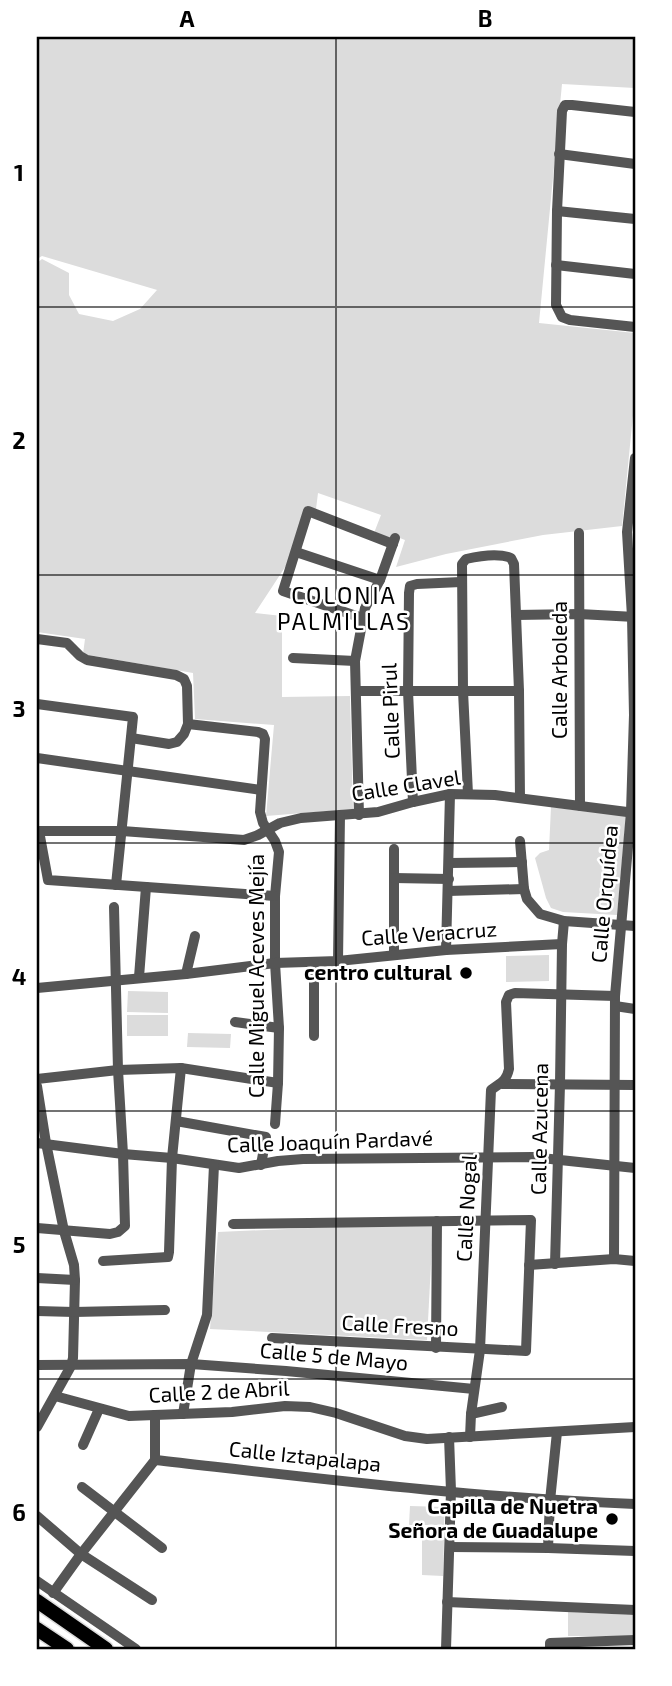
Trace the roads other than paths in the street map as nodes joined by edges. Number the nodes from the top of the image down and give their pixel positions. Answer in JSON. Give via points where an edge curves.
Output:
{"nodes":[{"id":1,"x":635,"y":112,"type":"edge"},
{"id":2,"x":559,"y":154,"type":"junction"},
{"id":3,"x":635,"y":164,"type":"edge"},
{"id":4,"x":556,"y":211,"type":"junction"},
{"id":5,"x":635,"y":219,"type":"edge"},
{"id":6,"x":556,"y":265,"type":"junction"},
{"id":7,"x":635,"y":274,"type":"edge"},
{"id":8,"x":635,"y":327,"type":"edge"},
{"id":9,"x":635,"y":458,"type":"edge"},
{"id":10,"x":579,"y":533,"type":"dead end"},
{"id":11,"x":296,"y":552,"type":"junction"},
{"id":12,"x":380,"y":580,"type":"junction"},
{"id":13,"x":461,"y":582,"type":"junction"},
{"id":14,"x":579,"y":614,"type":"junction"},
{"id":15,"x":516,"y":615,"type":"junction"},
{"id":16,"x":634,"y":617,"type":"edge"},
{"id":17,"x":362,"y":618,"type":"junction"},
{"id":18,"x":37,"y":639,"type":"edge"},
{"id":19,"x":293,"y":658,"type":"dead end"},
{"id":20,"x":355,"y":662,"type":"junction"},
{"id":21,"x":357,"y":691,"type":"junction"},
{"id":22,"x":408,"y":691,"type":"junction"},
{"id":23,"x":463,"y":691,"type":"junction"},
{"id":24,"x":519,"y":691,"type":"junction"},
{"id":25,"x":37,"y":704,"type":"edge"},
{"id":26,"x":188,"y":724,"type":"junction"},
{"id":27,"x":131,"y":738,"type":"junction"},
{"id":28,"x":37,"y":758,"type":"edge"},
{"id":29,"x":127,"y":772,"type":"junction"},
{"id":30,"x":261,"y":790,"type":"junction"},
{"id":31,"x":450,"y":794,"type":"junction"},
{"id":32,"x":468,"y":794,"type":"junction"},
{"id":33,"x":520,"y":798,"type":"junction"},
{"id":34,"x":413,"y":802,"type":"junction"},
{"id":35,"x":580,"y":806,"type":"junction"},
{"id":36,"x":633,"y":813,"type":"edge"},
{"id":37,"x":359,"y":814,"type":"junction"},
{"id":38,"x":340,"y":815,"type":"junction"},
{"id":39,"x":268,"y":830,"type":"junction"},
{"id":40,"x":38,"y":831,"type":"edge"},
{"id":41,"x":122,"y":831,"type":"junction"},
{"id":42,"x":520,"y":841,"type":"dead end"},
{"id":43,"x":394,"y":849,"type":"dead end"},
{"id":44,"x":522,"y":862,"type":"junction"},
{"id":45,"x":449,"y":863,"type":"junction"},
{"id":46,"x":394,"y":878,"type":"junction"},
{"id":47,"x":116,"y":885,"type":"junction"},
{"id":48,"x":448,"y":885,"type":"junction"},
{"id":49,"x":146,"y":887,"type":"junction"},
{"id":50,"x":524,"y":889,"type":"junction"},
{"id":51,"x":275,"y":897,"type":"junction"},
{"id":52,"x":114,"y":907,"type":"dead end"},
{"id":53,"x":564,"y":921,"type":"junction"},
{"id":54,"x":622,"y":925,"type":"junction"},
{"id":55,"x":635,"y":926,"type":"edge"},
{"id":56,"x":195,"y":936,"type":"dead end"},
{"id":57,"x":562,"y":944,"type":"junction"},
{"id":58,"x":446,"y":950,"type":"junction"},
{"id":59,"x":394,"y":955,"type":"junction"},
{"id":60,"x":338,"y":961,"type":"junction"},
{"id":61,"x":275,"y":962,"type":"junction"},
{"id":62,"x":314,"y":962,"type":"junction"},
{"id":63,"x":186,"y":974,"type":"junction"},
{"id":64,"x":139,"y":977,"type":"junction"},
{"id":65,"x":117,"y":979,"type":"junction"},
{"id":66,"x":37,"y":988,"type":"edge"},
{"id":67,"x":561,"y":994,"type":"junction"},
{"id":68,"x":615,"y":1001,"type":"junction"},
{"id":69,"x":635,"y":1009,"type":"edge"},
{"id":70,"x":235,"y":1022,"type":"dead end"},
{"id":71,"x":279,"y":1028,"type":"junction"},
{"id":72,"x":314,"y":1036,"type":"dead end"},
{"id":73,"x":181,"y":1068,"type":"junction"},
{"id":74,"x":118,"y":1070,"type":"junction"},
{"id":75,"x":37,"y":1079,"type":"edge"},
{"id":76,"x":278,"y":1083,"type":"junction"},
{"id":77,"x":502,"y":1084,"type":"junction"},
{"id":78,"x":561,"y":1084,"type":"junction"},
{"id":79,"x":615,"y":1085,"type":"junction"},
{"id":80,"x":635,"y":1085,"type":"edge"},
{"id":81,"x":37,"y":1086,"type":"edge"},
{"id":82,"x":176,"y":1121,"type":"junction"},
{"id":83,"x":275,"y":1124,"type":"dead end"},
{"id":84,"x":41,"y":1143,"type":"edge"},
{"id":85,"x":123,"y":1154,"type":"junction"},
{"id":86,"x":172,"y":1158,"type":"junction"},
{"id":87,"x":489,"y":1158,"type":"junction"},
{"id":88,"x":558,"y":1160,"type":"junction"},
{"id":89,"x":214,"y":1165,"type":"junction"},
{"id":90,"x":261,"y":1165,"type":"junction"},
{"id":91,"x":615,"y":1166,"type":"junction"},
{"id":92,"x":635,"y":1168,"type":"edge"},
{"id":93,"x":486,"y":1219,"type":"junction"},
{"id":94,"x":437,"y":1221,"type":"junction"},
{"id":95,"x":233,"y":1224,"type":"dead end"},
{"id":96,"x":37,"y":1228,"type":"edge"},
{"id":97,"x":64,"y":1231,"type":"junction"},
{"id":98,"x":614,"y":1259,"type":"junction"},
{"id":99,"x":103,"y":1261,"type":"dead end"},
{"id":100,"x":635,"y":1261,"type":"edge"},
{"id":101,"x":555,"y":1264,"type":"junction"},
{"id":102,"x":529,"y":1265,"type":"junction"},
{"id":103,"x":37,"y":1278,"type":"edge"},
{"id":104,"x":75,"y":1280,"type":"junction"},
{"id":105,"x":165,"y":1310,"type":"dead end"},
{"id":106,"x":37,"y":1311,"type":"edge"},
{"id":107,"x":74,"y":1312,"type":"junction"},
{"id":108,"x":272,"y":1338,"type":"dead end"},
{"id":109,"x":436,"y":1348,"type":"junction"},
{"id":110,"x":480,"y":1350,"type":"junction"},
{"id":111,"x":191,"y":1364,"type":"junction"},
{"id":112,"x":37,"y":1365,"type":"edge"},
{"id":113,"x":71,"y":1366,"type":"junction"},
{"id":114,"x":474,"y":1389,"type":"junction"},
{"id":115,"x":55,"y":1395,"type":"junction"},
{"id":116,"x":502,"y":1407,"type":"dead end"},
{"id":117,"x":99,"y":1409,"type":"junction"},
{"id":118,"x":183,"y":1414,"type":"junction"},
{"id":119,"x":471,"y":1414,"type":"junction"},
{"id":120,"x":155,"y":1415,"type":"junction"},
{"id":121,"x":37,"y":1427,"type":"edge"},
{"id":122,"x":635,"y":1427,"type":"edge"},
{"id":123,"x":557,"y":1432,"type":"junction"},
{"id":124,"x":449,"y":1437,"type":"junction"},
{"id":125,"x":470,"y":1437,"type":"junction"},
{"id":126,"x":83,"y":1445,"type":"dead end"},
{"id":127,"x":155,"y":1460,"type":"junction"},
{"id":128,"x":82,"y":1487,"type":"dead end"},
{"id":129,"x":451,"y":1491,"type":"junction"},
{"id":130,"x":550,"y":1501,"type":"junction"},
{"id":131,"x":635,"y":1504,"type":"edge"},
{"id":132,"x":113,"y":1512,"type":"junction"},
{"id":133,"x":37,"y":1516,"type":"edge"},
{"id":134,"x":450,"y":1547,"type":"junction"},
{"id":135,"x":162,"y":1548,"type":"dead end"},
{"id":136,"x":548,"y":1548,"type":"junction"},
{"id":137,"x":635,"y":1551,"type":"edge"},
{"id":138,"x":81,"y":1554,"type":"junction"},
{"id":139,"x":37,"y":1581,"type":"edge"},
{"id":140,"x":53,"y":1593,"type":"junction"},
{"id":141,"x":152,"y":1600,"type":"dead end"},
{"id":142,"x":37,"y":1601,"type":"edge"},
{"id":143,"x":447,"y":1602,"type":"junction"},
{"id":144,"x":635,"y":1610,"type":"edge"},
{"id":145,"x":37,"y":1629,"type":"edge"},
{"id":146,"x":635,"y":1640,"type":"edge"},
{"id":147,"x":594,"y":1645,"type":"edge"},
{"id":148,"x":67,"y":1649,"type":"edge"},
{"id":149,"x":106,"y":1649,"type":"edge"},
{"id":150,"x":136,"y":1649,"type":"edge"},
{"id":151,"x":446,"y":1649,"type":"edge"},
{"id":152,"x":551,"y":1649,"type":"edge"}],
"edges":[{"from":1,"to":2,"type":"street","via":[[565,105]]},
{"from":2,"to":3,"type":"street"},
{"from":2,"to":4,"type":"street"},
{"from":4,"to":5,"type":"street"},
{"from":4,"to":6,"type":"street"},
{"from":6,"to":7,"type":"street"},
{"from":6,"to":8,"type":"street","via":[[556,304],[562,317]]},
{"from":9,"to":16,"type":"street","name":"Calle Orquídea","via":[[627,532]]},
{"from":10,"to":14,"type":"street","name":"Calle Arboleda"},
{"from":11,"to":12,"type":"street"},
{"from":11,"to":12,"type":"street","via":[[308,511],[394,541]]},
{"from":11,"to":17,"type":"street","via":[[283,591]]},
{"from":12,"to":17,"type":"street"},
{"from":13,"to":15,"type":"street","via":[[466,559],[511,558]]},
{"from":13,"to":22,"type":"street","name":"Calle Pirul","via":[[410,586]]},
{"from":13,"to":23,"type":"street"},
{"from":14,"to":15,"type":"street"},
{"from":14,"to":16,"type":"street"},
{"from":14,"to":35,"type":"street","name":"Calle Arboleda"},
{"from":15,"to":24,"type":"street"},
{"from":16,"to":36,"type":"street","name":"Calle Orquídea"},
{"from":17,"to":20,"type":"street"},
{"from":18,"to":26,"type":"street","via":[[67,643],[87,660],[184,679]]},
{"from":19,"to":20,"type":"street"},
{"from":20,"to":21,"type":"street"},
{"from":21,"to":22,"type":"street"},
{"from":21,"to":37,"type":"street"},
{"from":22,"to":23,"type":"street"},
{"from":22,"to":34,"type":"street","name":"Calle Pirul"},
{"from":23,"to":24,"type":"street"},
{"from":23,"to":32,"type":"street"},
{"from":24,"to":33,"type":"street"},
{"from":25,"to":27,"type":"street","via":[[133,717]]},
{"from":26,"to":27,"type":"street","via":[[177,742],[169,744]]},
{"from":26,"to":30,"type":"street","name":"Calle Miguel Aceves Mejía","via":[[263,734]]},
{"from":27,"to":29,"type":"street"},
{"from":28,"to":29,"type":"street"},
{"from":29,"to":30,"type":"street"},
{"from":29,"to":41,"type":"street"},
{"from":30,"to":39,"type":"street","name":"Calle Miguel Aceves Mejía","via":[[260,812]]},
{"from":31,"to":32,"type":"street","name":"Calle Clavel"},
{"from":31,"to":34,"type":"street","name":"Calle Clavel"},
{"from":31,"to":45,"type":"street"},
{"from":32,"to":33,"type":"street","name":"Calle Clavel"},
{"from":33,"to":35,"type":"street","name":"Calle Clavel"},
{"from":34,"to":37,"type":"street","name":"Calle Clavel"},
{"from":35,"to":36,"type":"street","name":"Calle Clavel"},
{"from":36,"to":54,"type":"street","name":"Calle Orquídea"},
{"from":37,"to":38,"type":"street","name":"Calle Clavel"},
{"from":38,"to":39,"type":"street","name":"Calle Clavel","via":[[301,818]]},
{"from":38,"to":60,"type":"street"},
{"from":39,"to":41,"type":"street","name":"Calle Clavel","via":[[244,840]]},
{"from":39,"to":51,"type":"street","name":"Calle Miguel Aceves Mejía","via":[[279,852]]},
{"from":40,"to":41,"type":"street","name":"Calle Clavel"},
{"from":40,"to":47,"type":"street","via":[[48,880]]},
{"from":41,"to":47,"type":"street"},
{"from":42,"to":44,"type":"street"},
{"from":43,"to":46,"type":"street"},
{"from":44,"to":45,"type":"street"},
{"from":44,"to":50,"type":"street"},
{"from":45,"to":48,"type":"street"},
{"from":46,"to":48,"type":"street"},
{"from":46,"to":59,"type":"street"},
{"from":47,"to":49,"type":"street"},
{"from":48,"to":50,"type":"street"},
{"from":48,"to":58,"type":"street"},
{"from":49,"to":51,"type":"street"},
{"from":49,"to":64,"type":"street"},
{"from":50,"to":53,"type":"street","via":[[540,914]]},
{"from":51,"to":61,"type":"street","name":"Calle Miguel Aceves Mejía"},
{"from":52,"to":65,"type":"street"},
{"from":53,"to":54,"type":"street"},
{"from":53,"to":57,"type":"street"},
{"from":54,"to":55,"type":"street"},
{"from":54,"to":68,"type":"street","name":"Calle Orquídea"},
{"from":56,"to":63,"type":"street"},
{"from":57,"to":58,"type":"street","name":"Calle Veracruz"},
{"from":57,"to":67,"type":"street","name":"Calle Azucena"},
{"from":58,"to":59,"type":"street","name":"Calle Veracruz"},
{"from":59,"to":60,"type":"street","name":"Calle Veracruz"},
{"from":60,"to":62,"type":"street","name":"Calle Veracruz"},
{"from":61,"to":62,"type":"street","name":"Calle Veracruz"},
{"from":61,"to":63,"type":"street","name":"Calle Veracruz"},
{"from":61,"to":71,"type":"street","name":"Calle Miguel Aceves Mejía"},
{"from":62,"to":72,"type":"street"},
{"from":63,"to":64,"type":"street","name":"Calle Veracruz"},
{"from":64,"to":65,"type":"street","name":"Calle Veracruz"},
{"from":65,"to":66,"type":"street","name":"Calle Veracruz"},
{"from":65,"to":74,"type":"street"},
{"from":67,"to":68,"type":"street"},
{"from":67,"to":77,"type":"street","name":"Calle Nogal","via":[[509,995],[509,1069]]},
{"from":67,"to":78,"type":"street","name":"Calle Azucena"},
{"from":68,"to":69,"type":"street"},
{"from":68,"to":79,"type":"street","name":"Calle Orquídea"},
{"from":70,"to":71,"type":"street"},
{"from":71,"to":76,"type":"street","name":"Calle Miguel Aceves Mejía"},
{"from":73,"to":74,"type":"street"},
{"from":73,"to":76,"type":"street"},
{"from":73,"to":82,"type":"street"},
{"from":74,"to":75,"type":"street"},
{"from":74,"to":85,"type":"street"},
{"from":76,"to":83,"type":"street","name":"Calle Miguel Aceves Mejía"},
{"from":77,"to":78,"type":"street"},
{"from":77,"to":87,"type":"street","name":"Calle Nogal","via":[[491,1090]]},
{"from":78,"to":79,"type":"street"},
{"from":78,"to":88,"type":"street","name":"Calle Azucena"},
{"from":79,"to":80,"type":"street"},
{"from":79,"to":91,"type":"street","name":"Calle Orquídea"},
{"from":81,"to":84,"type":"street"},
{"from":82,"to":86,"type":"street"},
{"from":82,"to":90,"type":"street","via":[[266,1137]]},
{"from":84,"to":85,"type":"street","name":"Calle Joaquín Pardavé"},
{"from":84,"to":97,"type":"street"},
{"from":85,"to":86,"type":"street","name":"Calle Joaquín Pardavé"},
{"from":85,"to":97,"type":"street","via":[[125,1226],[110,1234]]},
{"from":86,"to":89,"type":"street","name":"Calle Joaquín Pardavé"},
{"from":86,"to":99,"type":"street","via":[[168,1257]]},
{"from":87,"to":88,"type":"street","name":"Calle Joaquín Pardavé"},
{"from":87,"to":90,"type":"street","name":"Calle Joaquín Pardavé","via":[[303,1159]]},
{"from":87,"to":93,"type":"street","name":"Calle Nogal"},
{"from":88,"to":91,"type":"street","name":"Calle Joaquín Pardavé"},
{"from":88,"to":101,"type":"street","name":"Calle Azucena"},
{"from":89,"to":90,"type":"street","name":"Calle Joaquín Pardavé"},
{"from":89,"to":111,"type":"street","name":"Calle Joaquín Pardavé","via":[[207,1315]]},
{"from":91,"to":92,"type":"street","name":"Calle Joaquín Pardavé"},
{"from":91,"to":98,"type":"street","name":"Calle Orquídea"},
{"from":93,"to":94,"type":"street"},
{"from":93,"to":102,"type":"street","via":[[531,1220]]},
{"from":93,"to":110,"type":"street","name":"Calle Nogal"},
{"from":94,"to":95,"type":"street"},
{"from":94,"to":109,"type":"street"},
{"from":96,"to":97,"type":"street"},
{"from":97,"to":104,"type":"street"},
{"from":98,"to":100,"type":"street"},
{"from":98,"to":101,"type":"street"},
{"from":101,"to":102,"type":"street"},
{"from":102,"to":110,"type":"street","name":"Calle Fresno","via":[[526,1351]]},
{"from":103,"to":104,"type":"street"},
{"from":104,"to":107,"type":"street"},
{"from":105,"to":107,"type":"street"},
{"from":106,"to":107,"type":"street"},
{"from":107,"to":113,"type":"street"},
{"from":108,"to":109,"type":"street","name":"Calle Fresno"},
{"from":109,"to":110,"type":"street","name":"Calle Fresno"},
{"from":110,"to":114,"type":"street","name":"Calle Nogal"},
{"from":111,"to":113,"type":"street","name":"Calle 5 de Mayo"},
{"from":111,"to":114,"type":"street","name":"Calle 5 de Mayo"},
{"from":111,"to":118,"type":"street","name":"Calle Joaquín Pardavé"},
{"from":112,"to":113,"type":"street","name":"Calle 5 de Mayo"},
{"from":113,"to":115,"type":"street"},
{"from":114,"to":119,"type":"street","name":"Calle Nogal"},
{"from":115,"to":117,"type":"street","name":"Calle 2 de Abril"},
{"from":115,"to":121,"type":"street"},
{"from":116,"to":119,"type":"street"},
{"from":117,"to":120,"type":"street","name":"Calle 2 de Abril","via":[[129,1416]]},
{"from":117,"to":126,"type":"street"},
{"from":118,"to":120,"type":"street","name":"Calle 2 de Abril"},
{"from":118,"to":124,"type":"street","name":"Calle 2 de Abril","via":[[310,1407],[405,1437]]},
{"from":119,"to":125,"type":"street","name":"Calle Nogal"},
{"from":120,"to":127,"type":"street"},
{"from":122,"to":123,"type":"street","name":"Calle 2 de Abril"},
{"from":123,"to":125,"type":"street","name":"Calle 2 de Abril"},
{"from":123,"to":130,"type":"street"},
{"from":124,"to":125,"type":"street","name":"Calle 2 de Abril"},
{"from":124,"to":129,"type":"street"},
{"from":127,"to":129,"type":"street","name":"Calle Iztapalapa"},
{"from":127,"to":132,"type":"street"},
{"from":128,"to":132,"type":"street"},
{"from":129,"to":130,"type":"street","name":"Calle Iztapalapa"},
{"from":129,"to":134,"type":"street"},
{"from":130,"to":131,"type":"street","name":"Calle Iztapalapa"},
{"from":130,"to":136,"type":"street"},
{"from":132,"to":135,"type":"street"},
{"from":132,"to":138,"type":"street"},
{"from":133,"to":138,"type":"street"},
{"from":134,"to":136,"type":"street"},
{"from":134,"to":143,"type":"street"},
{"from":136,"to":137,"type":"street"},
{"from":138,"to":140,"type":"street"},
{"from":138,"to":141,"type":"street"},
{"from":139,"to":140,"type":"street"},
{"from":140,"to":150,"type":"street"},
{"from":142,"to":149,"type":"highway"},
{"from":143,"to":144,"type":"street"},
{"from":143,"to":151,"type":"street"},
{"from":145,"to":148,"type":"highway"},
{"from":146,"to":147,"type":"street"},
{"from":147,"to":152,"type":"street","via":[[550,1643]]}]}
